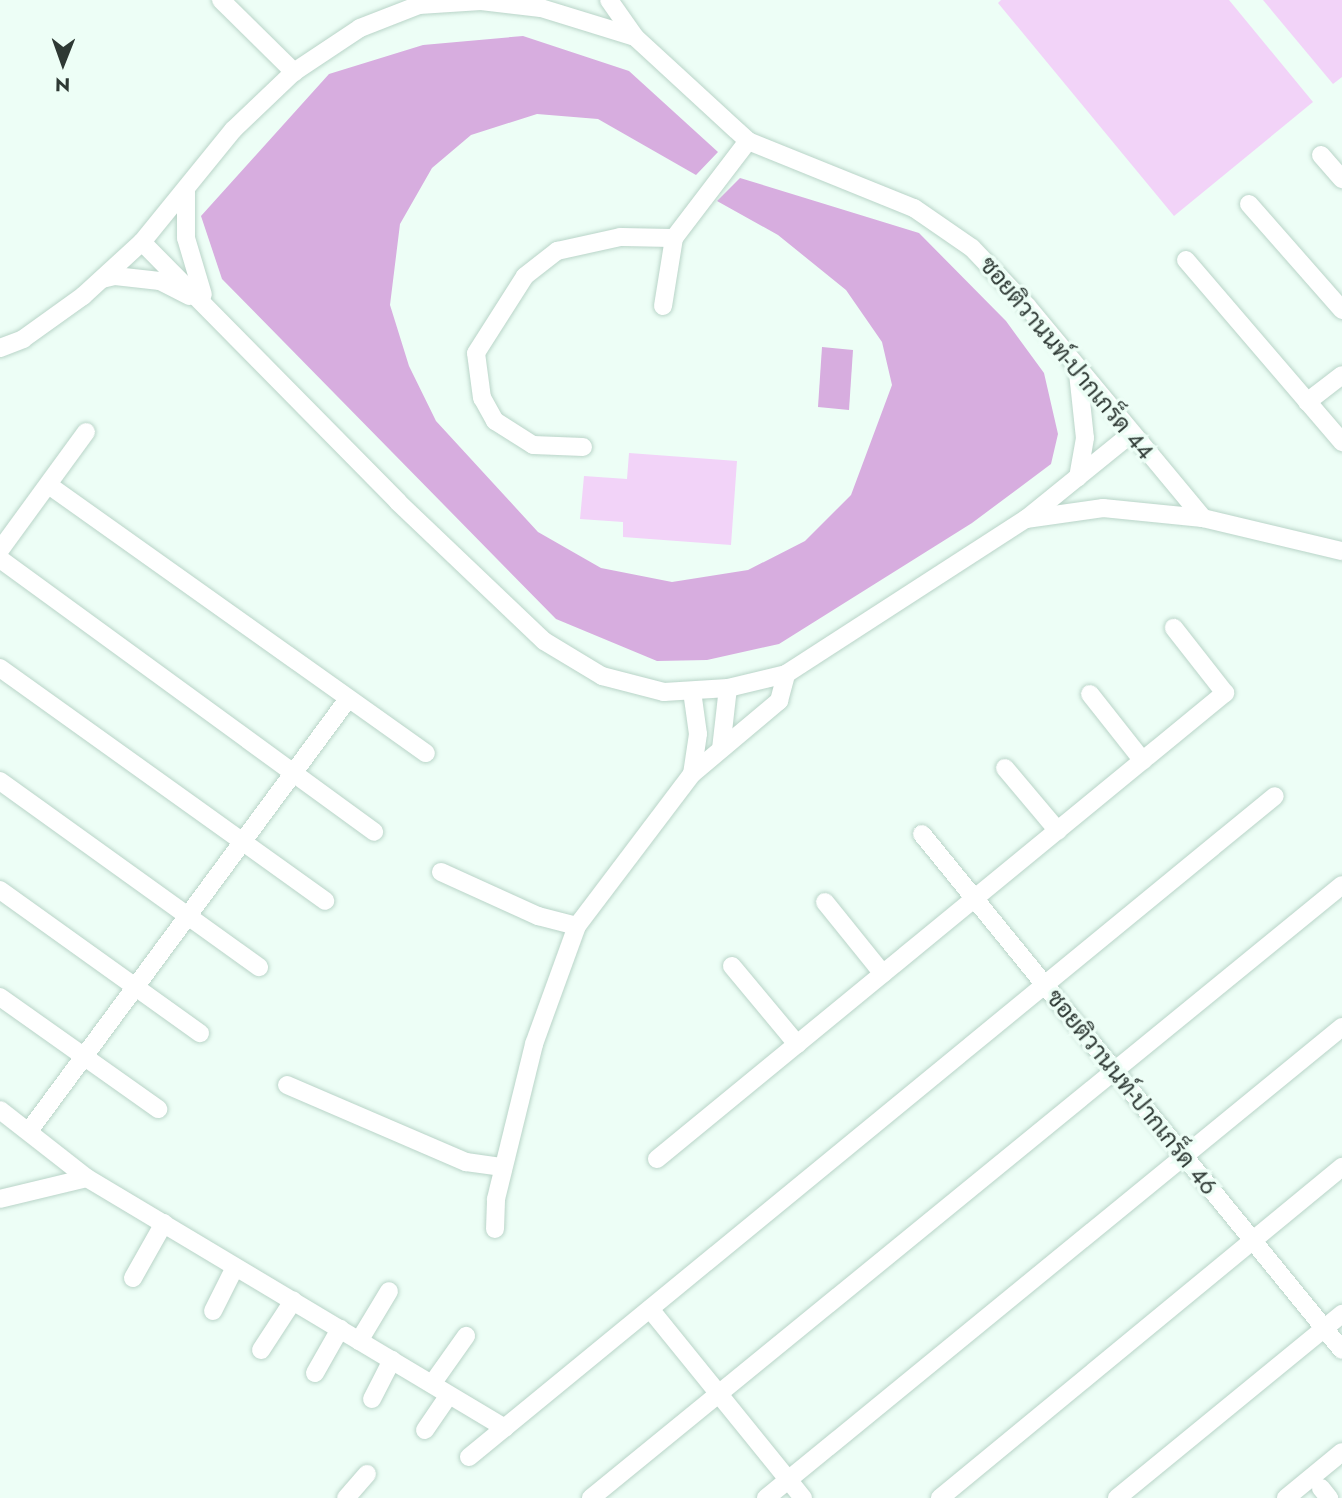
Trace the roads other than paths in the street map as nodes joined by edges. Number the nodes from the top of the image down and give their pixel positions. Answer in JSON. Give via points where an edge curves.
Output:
{"nodes":[{"id":1,"x":221,"y":0,"type":"edge"},
{"id":2,"x":608,"y":0,"type":"edge"},
{"id":3,"x":502,"y":2,"type":"edge"},
{"id":4,"x":541,"y":4,"type":"edge"},
{"id":5,"x":635,"y":37,"type":"junction"},
{"id":6,"x":294,"y":72,"type":"junction"},
{"id":7,"x":748,"y":141,"type":"junction"},
{"id":8,"x":1321,"y":155,"type":"dead end"},
{"id":9,"x":1342,"y":179,"type":"edge"},
{"id":10,"x":186,"y":190,"type":"junction"},
{"id":11,"x":1249,"y":204,"type":"dead end"},
{"id":12,"x":674,"y":238,"type":"junction"},
{"id":13,"x":142,"y":242,"type":"junction"},
{"id":14,"x":1186,"y":260,"type":"dead end"},
{"id":15,"x":102,"y":279,"type":"junction"},
{"id":16,"x":208,"y":305,"type":"junction"},
{"id":17,"x":663,"y":306,"type":"dead end"},
{"id":18,"x":1342,"y":310,"type":"edge"},
{"id":19,"x":0,"y":348,"type":"edge"},
{"id":20,"x":1078,"y":373,"type":"junction"},
{"id":21,"x":1342,"y":374,"type":"edge"},
{"id":22,"x":1307,"y":402,"type":"junction"},
{"id":23,"x":86,"y":432,"type":"dead end"},
{"id":24,"x":1131,"y":434,"type":"junction"},
{"id":25,"x":1342,"y":442,"type":"edge"},
{"id":26,"x":583,"y":447,"type":"dead end"},
{"id":27,"x":1078,"y":477,"type":"junction"},
{"id":28,"x":50,"y":486,"type":"junction"},
{"id":29,"x":1203,"y":518,"type":"junction"},
{"id":30,"x":1026,"y":519,"type":"junction"},
{"id":31,"x":0,"y":550,"type":"edge"},
{"id":32,"x":1342,"y":551,"type":"edge"},
{"id":33,"x":0,"y":559,"type":"edge"},
{"id":34,"x":1174,"y":628,"type":"dead end"},
{"id":35,"x":0,"y":668,"type":"edge"},
{"id":36,"x":786,"y":674,"type":"junction"},
{"id":37,"x":728,"y":688,"type":"junction"},
{"id":38,"x":692,"y":691,"type":"junction"},
{"id":39,"x":1090,"y":694,"type":"dead end"},
{"id":40,"x":348,"y":699,"type":"junction"},
{"id":41,"x":721,"y":749,"type":"junction"},
{"id":42,"x":426,"y":753,"type":"dead end"},
{"id":43,"x":1143,"y":761,"type":"junction"},
{"id":44,"x":1005,"y":768,"type":"dead end"},
{"id":45,"x":293,"y":773,"type":"junction"},
{"id":46,"x":692,"y":774,"type":"junction"},
{"id":47,"x":0,"y":780,"type":"edge"},
{"id":48,"x":1275,"y":796,"type":"dead end"},
{"id":49,"x":1058,"y":831,"type":"junction"},
{"id":50,"x":374,"y":832,"type":"dead end"},
{"id":51,"x":922,"y":834,"type":"dead end"},
{"id":52,"x":243,"y":841,"type":"junction"},
{"id":53,"x":441,"y":872,"type":"dead end"},
{"id":54,"x":1342,"y":885,"type":"edge"},
{"id":55,"x":0,"y":890,"type":"edge"},
{"id":56,"x":975,"y":899,"type":"junction"},
{"id":57,"x":325,"y":901,"type":"dead end"},
{"id":58,"x":825,"y":902,"type":"dead end"},
{"id":59,"x":188,"y":915,"type":"junction"},
{"id":60,"x":577,"y":926,"type":"junction"},
{"id":61,"x":732,"y":965,"type":"dead end"},
{"id":62,"x":259,"y":967,"type":"dead end"},
{"id":63,"x":883,"y":974,"type":"junction"},
{"id":64,"x":1045,"y":985,"type":"junction"},
{"id":65,"x":135,"y":987,"type":"junction"},
{"id":66,"x":0,"y":997,"type":"edge"},
{"id":67,"x":1342,"y":1027,"type":"edge"},
{"id":68,"x":200,"y":1033,"type":"dead end"},
{"id":69,"x":797,"y":1044,"type":"junction"},
{"id":70,"x":84,"y":1057,"type":"junction"},
{"id":71,"x":1115,"y":1071,"type":"junction"},
{"id":72,"x":286,"y":1085,"type":"dead end"},
{"id":73,"x":0,"y":1110,"type":"edge"},
{"id":74,"x":158,"y":1110,"type":"dead end"},
{"id":75,"x":29,"y":1131,"type":"junction"},
{"id":76,"x":1184,"y":1156,"type":"junction"},
{"id":77,"x":657,"y":1158,"type":"dead end"},
{"id":78,"x":503,"y":1167,"type":"junction"},
{"id":79,"x":1342,"y":1167,"type":"edge"},
{"id":80,"x":87,"y":1178,"type":"junction"},
{"id":81,"x":0,"y":1199,"type":"edge"},
{"id":82,"x":164,"y":1223,"type":"junction"},
{"id":83,"x":495,"y":1229,"type":"dead end"},
{"id":84,"x":1253,"y":1241,"type":"junction"},
{"id":85,"x":235,"y":1267,"type":"junction"},
{"id":86,"x":133,"y":1278,"type":"dead end"},
{"id":87,"x":389,"y":1290,"type":"dead end"},
{"id":88,"x":293,"y":1301,"type":"junction"},
{"id":89,"x":650,"y":1308,"type":"junction"},
{"id":90,"x":213,"y":1311,"type":"dead end"},
{"id":91,"x":1342,"y":1314,"type":"edge"},
{"id":92,"x":340,"y":1329,"type":"junction"},
{"id":93,"x":1324,"y":1329,"type":"junction"},
{"id":94,"x":466,"y":1336,"type":"dead end"},
{"id":95,"x":359,"y":1341,"type":"junction"},
{"id":96,"x":261,"y":1350,"type":"dead end"},
{"id":97,"x":1342,"y":1350,"type":"edge"},
{"id":98,"x":392,"y":1360,"type":"junction"},
{"id":99,"x":315,"y":1373,"type":"dead end"},
{"id":100,"x":432,"y":1384,"type":"junction"},
{"id":101,"x":719,"y":1394,"type":"junction"},
{"id":102,"x":449,"y":1395,"type":"junction"},
{"id":103,"x":372,"y":1399,"type":"dead end"},
{"id":104,"x":505,"y":1428,"type":"junction"},
{"id":105,"x":425,"y":1430,"type":"dead end"},
{"id":106,"x":1342,"y":1452,"type":"edge"},
{"id":107,"x":469,"y":1457,"type":"dead end"},
{"id":108,"x":367,"y":1474,"type":"dead end"},
{"id":109,"x":788,"y":1480,"type":"junction"},
{"id":110,"x":346,"y":1498,"type":"edge"},
{"id":111,"x":591,"y":1498,"type":"edge"},
{"id":112,"x":766,"y":1498,"type":"edge"},
{"id":113,"x":803,"y":1498,"type":"edge"},
{"id":114,"x":940,"y":1498,"type":"edge"},
{"id":115,"x":1117,"y":1498,"type":"edge"},
{"id":116,"x":1286,"y":1498,"type":"edge"}],
"edges":[{"from":1,"to":6,"type":"street"},
{"from":2,"to":5,"type":"street"},
{"from":3,"to":4,"type":"street","name":"ซอยติวานนท์-ปากเกร็ด 44"},
{"from":3,"to":6,"type":"street","name":"ซอยติวานนท์-ปากเกร็ด 44","via":[[419,5],[360,28]]},
{"from":4,"to":5,"type":"street","name":"ซอยติวานนท์-ปากเกร็ด 44"},
{"from":5,"to":7,"type":"street","name":"ซอยติวานนท์-ปากเกร็ด 44"},
{"from":6,"to":10,"type":"street","name":"ซอยติวานนท์-ปากเกร็ด 44","via":[[233,130]]},
{"from":7,"to":12,"type":"street"},
{"from":7,"to":20,"type":"street","name":"ซอยติวานนท์-ปากเกร็ด 44","via":[[914,208],[972,248],[1027,306]]},
{"from":8,"to":9,"type":"street"},
{"from":10,"to":13,"type":"street","name":"ซอยติวานนท์-ปากเกร็ด 44"},
{"from":10,"to":16,"type":"street","via":[[186,238],[194,275]]},
{"from":11,"to":18,"type":"street"},
{"from":12,"to":17,"type":"street"},
{"from":12,"to":26,"type":"street","via":[[620,237],[557,251],[525,276],[476,353],[482,398],[495,421],[533,444]]},
{"from":13,"to":15,"type":"street","name":"ซอยติวานนท์-ปากเกร็ด 44"},
{"from":13,"to":16,"type":"street"},
{"from":14,"to":22,"type":"street"},
{"from":15,"to":16,"type":"street","via":[[160,281]]},
{"from":15,"to":19,"type":"street","name":"ซอยติวานนท์-ปากเกร็ด 44","via":[[23,339]]},
{"from":16,"to":38,"type":"street","via":[[398,502],[544,641],[601,676],[664,692]]},
{"from":20,"to":24,"type":"street","name":"ซอยติวานนท์-ปากเกร็ด 44"},
{"from":20,"to":27,"type":"street","via":[[1085,438]]},
{"from":21,"to":22,"type":"street"},
{"from":22,"to":25,"type":"street"},
{"from":23,"to":28,"type":"street"},
{"from":24,"to":27,"type":"street"},
{"from":24,"to":29,"type":"street","name":"ซอยติวานนท์-ปากเกร็ด 44"},
{"from":27,"to":30,"type":"street"},
{"from":28,"to":31,"type":"street"},
{"from":28,"to":40,"type":"street"},
{"from":29,"to":30,"type":"street","via":[[1103,508]]},
{"from":29,"to":32,"type":"street"},
{"from":30,"to":36,"type":"street"},
{"from":33,"to":45,"type":"street"},
{"from":34,"to":43,"type":"street","via":[[1225,693]]},
{"from":35,"to":52,"type":"street"},
{"from":36,"to":37,"type":"street"},
{"from":36,"to":41,"type":"street","via":[[779,701]]},
{"from":37,"to":38,"type":"street"},
{"from":37,"to":41,"type":"street"},
{"from":38,"to":46,"type":"street","via":[[698,734]]},
{"from":39,"to":43,"type":"street"},
{"from":40,"to":42,"type":"street"},
{"from":40,"to":45,"type":"street"},
{"from":41,"to":46,"type":"street"},
{"from":43,"to":49,"type":"street"},
{"from":44,"to":49,"type":"street"},
{"from":45,"to":50,"type":"street"},
{"from":45,"to":52,"type":"street"},
{"from":46,"to":60,"type":"street"},
{"from":47,"to":59,"type":"street"},
{"from":48,"to":64,"type":"street"},
{"from":49,"to":56,"type":"street"},
{"from":51,"to":56,"type":"street","name":"ซอยติวานนท์-ปากเกร็ด 46"},
{"from":52,"to":57,"type":"street"},
{"from":52,"to":59,"type":"street"},
{"from":53,"to":60,"type":"street","via":[[538,916]]},
{"from":54,"to":71,"type":"street"},
{"from":55,"to":65,"type":"street"},
{"from":56,"to":63,"type":"street"},
{"from":56,"to":64,"type":"street","name":"ซอยติวานนท์-ปากเกร็ด 46"},
{"from":58,"to":63,"type":"street"},
{"from":59,"to":62,"type":"street"},
{"from":59,"to":65,"type":"street"},
{"from":60,"to":78,"type":"street","via":[[534,1044]]},
{"from":61,"to":69,"type":"street"},
{"from":63,"to":69,"type":"street"},
{"from":64,"to":71,"type":"street","name":"ซอยติวานนท์-ปากเกร็ด 46"},
{"from":64,"to":89,"type":"street"},
{"from":65,"to":68,"type":"street"},
{"from":65,"to":70,"type":"street"},
{"from":66,"to":70,"type":"street"},
{"from":67,"to":76,"type":"street"},
{"from":69,"to":77,"type":"street"},
{"from":70,"to":74,"type":"street"},
{"from":70,"to":75,"type":"street"},
{"from":71,"to":76,"type":"street","name":"ซอยติวานนท์-ปากเกร็ด 46"},
{"from":71,"to":101,"type":"street"},
{"from":72,"to":78,"type":"street","via":[[466,1162]]},
{"from":73,"to":75,"type":"street"},
{"from":75,"to":80,"type":"street"},
{"from":76,"to":84,"type":"street","name":"ซอยติวานนท์-ปากเกร็ด 46"},
{"from":76,"to":109,"type":"street"},
{"from":78,"to":83,"type":"street"},
{"from":79,"to":84,"type":"street"},
{"from":80,"to":81,"type":"street"},
{"from":80,"to":82,"type":"street"},
{"from":82,"to":85,"type":"street"},
{"from":82,"to":86,"type":"street"},
{"from":84,"to":93,"type":"street","name":"ซอยติวานนท์-ปากเกร็ด 46"},
{"from":84,"to":114,"type":"street"},
{"from":85,"to":88,"type":"street"},
{"from":85,"to":90,"type":"street"},
{"from":87,"to":95,"type":"street"},
{"from":88,"to":92,"type":"street"},
{"from":88,"to":96,"type":"street"},
{"from":89,"to":101,"type":"street"},
{"from":89,"to":104,"type":"street"},
{"from":91,"to":93,"type":"street"},
{"from":92,"to":95,"type":"street"},
{"from":92,"to":99,"type":"street"},
{"from":93,"to":97,"type":"street","name":"ซอยติวานนท์-ปากเกร็ด 46"},
{"from":93,"to":115,"type":"street"},
{"from":94,"to":100,"type":"street"},
{"from":95,"to":98,"type":"street"},
{"from":98,"to":100,"type":"street"},
{"from":98,"to":103,"type":"street"},
{"from":100,"to":102,"type":"street"},
{"from":101,"to":109,"type":"street"},
{"from":101,"to":111,"type":"street"},
{"from":102,"to":104,"type":"street"},
{"from":102,"to":105,"type":"street"},
{"from":104,"to":107,"type":"street"},
{"from":106,"to":116,"type":"street"},
{"from":108,"to":110,"type":"street"},
{"from":109,"to":112,"type":"street"},
{"from":109,"to":113,"type":"street"}]}
